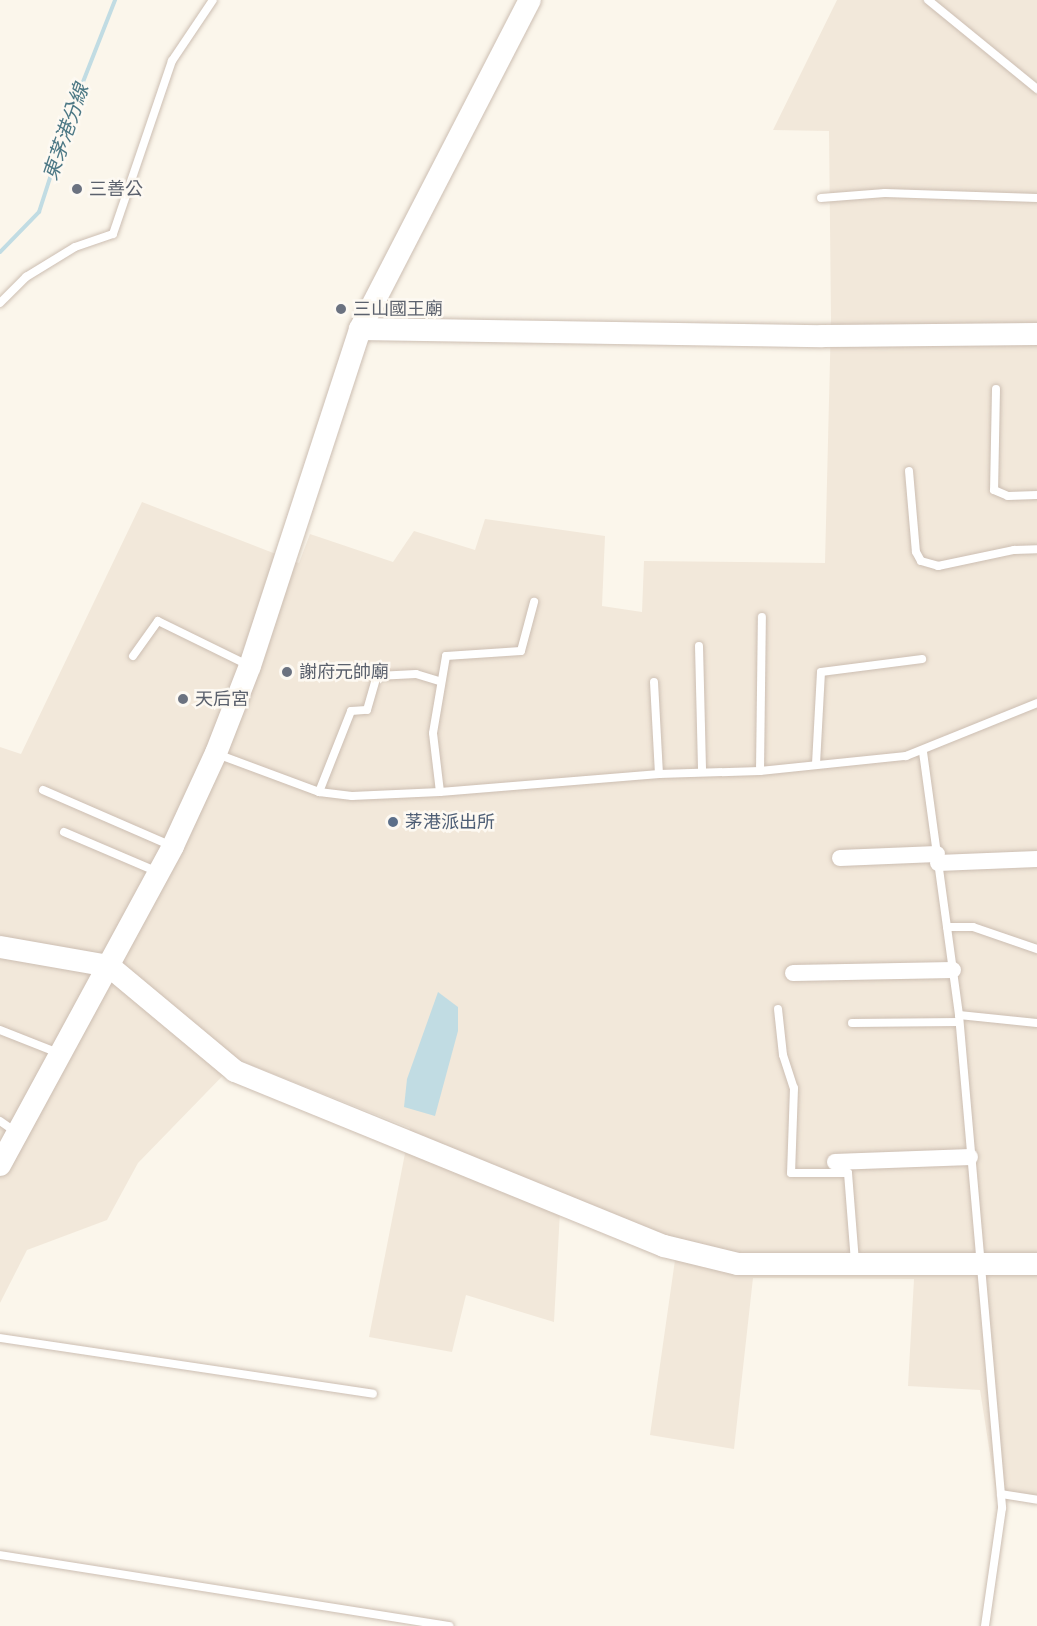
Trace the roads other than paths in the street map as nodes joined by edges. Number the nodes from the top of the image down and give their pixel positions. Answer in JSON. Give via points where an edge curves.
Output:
{"nodes":[{"id":1,"x":213,"y":0,"type":"edge"},
{"id":2,"x":530,"y":0,"type":"edge"},
{"id":3,"x":928,"y":0,"type":"edge"},
{"id":4,"x":1037,"y":89,"type":"edge"},
{"id":5,"x":821,"y":198,"type":"dead end"},
{"id":6,"x":1037,"y":198,"type":"edge"},
{"id":7,"x":0,"y":303,"type":"edge"},
{"id":8,"x":360,"y":328,"type":"junction"},
{"id":9,"x":1037,"y":334,"type":"edge"},
{"id":10,"x":996,"y":389,"type":"dead end"},
{"id":11,"x":909,"y":471,"type":"dead end"},
{"id":12,"x":1037,"y":495,"type":"edge"},
{"id":13,"x":1037,"y":549,"type":"edge"},
{"id":14,"x":534,"y":602,"type":"dead end"},
{"id":15,"x":762,"y":617,"type":"dead end"},
{"id":16,"x":699,"y":646,"type":"dead end"},
{"id":17,"x":133,"y":656,"type":"dead end"},
{"id":18,"x":922,"y":659,"type":"dead end"},
{"id":19,"x":250,"y":666,"type":"junction"},
{"id":20,"x":438,"y":681,"type":"junction"},
{"id":21,"x":654,"y":682,"type":"dead end"},
{"id":22,"x":1037,"y":703,"type":"edge"},
{"id":23,"x":923,"y":752,"type":"junction"},
{"id":24,"x":216,"y":753,"type":"junction"},
{"id":25,"x":816,"y":764,"type":"junction"},
{"id":26,"x":760,"y":771,"type":"junction"},
{"id":27,"x":702,"y":772,"type":"junction"},
{"id":28,"x":659,"y":774,"type":"junction"},
{"id":29,"x":43,"y":790,"type":"dead end"},
{"id":30,"x":319,"y":792,"type":"junction"},
{"id":31,"x":440,"y":792,"type":"junction"},
{"id":32,"x":64,"y":832,"type":"dead end"},
{"id":33,"x":173,"y":846,"type":"junction"},
{"id":34,"x":840,"y":858,"type":"dead end"},
{"id":35,"x":938,"y":858,"type":"junction"},
{"id":36,"x":1037,"y":859,"type":"edge"},
{"id":37,"x":158,"y":872,"type":"junction"},
{"id":38,"x":947,"y":927,"type":"junction"},
{"id":39,"x":0,"y":947,"type":"edge"},
{"id":40,"x":1037,"y":949,"type":"edge"},
{"id":41,"x":108,"y":966,"type":"junction"},
{"id":42,"x":953,"y":970,"type":"junction"},
{"id":43,"x":793,"y":973,"type":"dead end"},
{"id":44,"x":777,"y":1009,"type":"dead end"},
{"id":45,"x":959,"y":1018,"type":"junction"},
{"id":46,"x":852,"y":1023,"type":"dead end"},
{"id":47,"x":1037,"y":1023,"type":"edge"},
{"id":48,"x":0,"y":1030,"type":"edge"},
{"id":49,"x":62,"y":1055,"type":"junction"},
{"id":50,"x":8,"y":1127,"type":"edge"},
{"id":51,"x":970,"y":1157,"type":"junction"},
{"id":52,"x":835,"y":1162,"type":"dead end"},
{"id":53,"x":0,"y":1165,"type":"edge"},
{"id":54,"x":1037,"y":1264,"type":"edge"},
{"id":55,"x":856,"y":1266,"type":"junction"},
{"id":56,"x":979,"y":1266,"type":"junction"},
{"id":57,"x":0,"y":1338,"type":"edge"},
{"id":58,"x":373,"y":1394,"type":"dead end"},
{"id":59,"x":1001,"y":1494,"type":"junction"},
{"id":60,"x":1037,"y":1500,"type":"edge"},
{"id":61,"x":0,"y":1555,"type":"edge"},
{"id":62,"x":449,"y":1626,"type":"edge"},
{"id":63,"x":985,"y":1626,"type":"edge"}],
"edges":[{"from":1,"to":7,"type":"lane","via":[[172,61],[113,234],[75,247],[26,277]]},
{"from":2,"to":8,"type":"street"},
{"from":3,"to":4,"type":"lane"},
{"from":5,"to":6,"type":"lane","via":[[885,193]]},
{"from":8,"to":9,"type":"street","via":[[822,336]]},
{"from":8,"to":19,"type":"street"},
{"from":10,"to":12,"type":"lane","via":[[994,490],[1008,496]]},
{"from":11,"to":13,"type":"lane","via":[[916,552],[921,561],[938,566]]},
{"from":14,"to":20,"type":"lane","via":[[521,651],[446,656]]},
{"from":15,"to":26,"type":"lane"},
{"from":16,"to":27,"type":"lane"},
{"from":17,"to":19,"type":"lane","via":[[158,621]]},
{"from":18,"to":25,"type":"lane","via":[[821,672]]},
{"from":19,"to":24,"type":"street"},
{"from":20,"to":30,"type":"lane","via":[[416,674],[377,676],[367,710],[351,711]]},
{"from":20,"to":31,"type":"lane","via":[[433,733]]},
{"from":21,"to":28,"type":"lane"},
{"from":22,"to":23,"type":"lane"},
{"from":23,"to":25,"type":"lane"},
{"from":23,"to":35,"type":"lane"},
{"from":24,"to":30,"type":"lane"},
{"from":24,"to":33,"type":"street"},
{"from":25,"to":26,"type":"lane"},
{"from":26,"to":27,"type":"lane"},
{"from":27,"to":28,"type":"lane"},
{"from":28,"to":31,"type":"lane"},
{"from":29,"to":33,"type":"lane"},
{"from":30,"to":31,"type":"lane","via":[[352,796]]},
{"from":32,"to":37,"type":"lane"},
{"from":33,"to":37,"type":"street"},
{"from":34,"to":35,"type":"street"},
{"from":35,"to":36,"type":"street"},
{"from":35,"to":38,"type":"lane"},
{"from":37,"to":41,"type":"street"},
{"from":38,"to":40,"type":"lane","via":[[973,927]]},
{"from":38,"to":42,"type":"lane"},
{"from":39,"to":41,"type":"street"},
{"from":41,"to":49,"type":"street"},
{"from":41,"to":55,"type":"street","via":[[235,1071],[269,1088],[664,1246],[738,1264]]},
{"from":42,"to":43,"type":"street"},
{"from":42,"to":45,"type":"lane"},
{"from":44,"to":55,"type":"lane","via":[[783,1055],[794,1088],[791,1173],[848,1173]]},
{"from":45,"to":46,"type":"lane"},
{"from":45,"to":47,"type":"lane"},
{"from":45,"to":51,"type":"lane"},
{"from":48,"to":49,"type":"lane"},
{"from":49,"to":50,"type":"street"},
{"from":50,"to":53,"type":"street"},
{"from":51,"to":52,"type":"street"},
{"from":51,"to":56,"type":"lane"},
{"from":54,"to":56,"type":"street"},
{"from":55,"to":56,"type":"street"},
{"from":56,"to":59,"type":"lane"},
{"from":57,"to":58,"type":"lane"},
{"from":59,"to":60,"type":"lane"},
{"from":59,"to":63,"type":"lane"},
{"from":61,"to":62,"type":"lane"}]}
